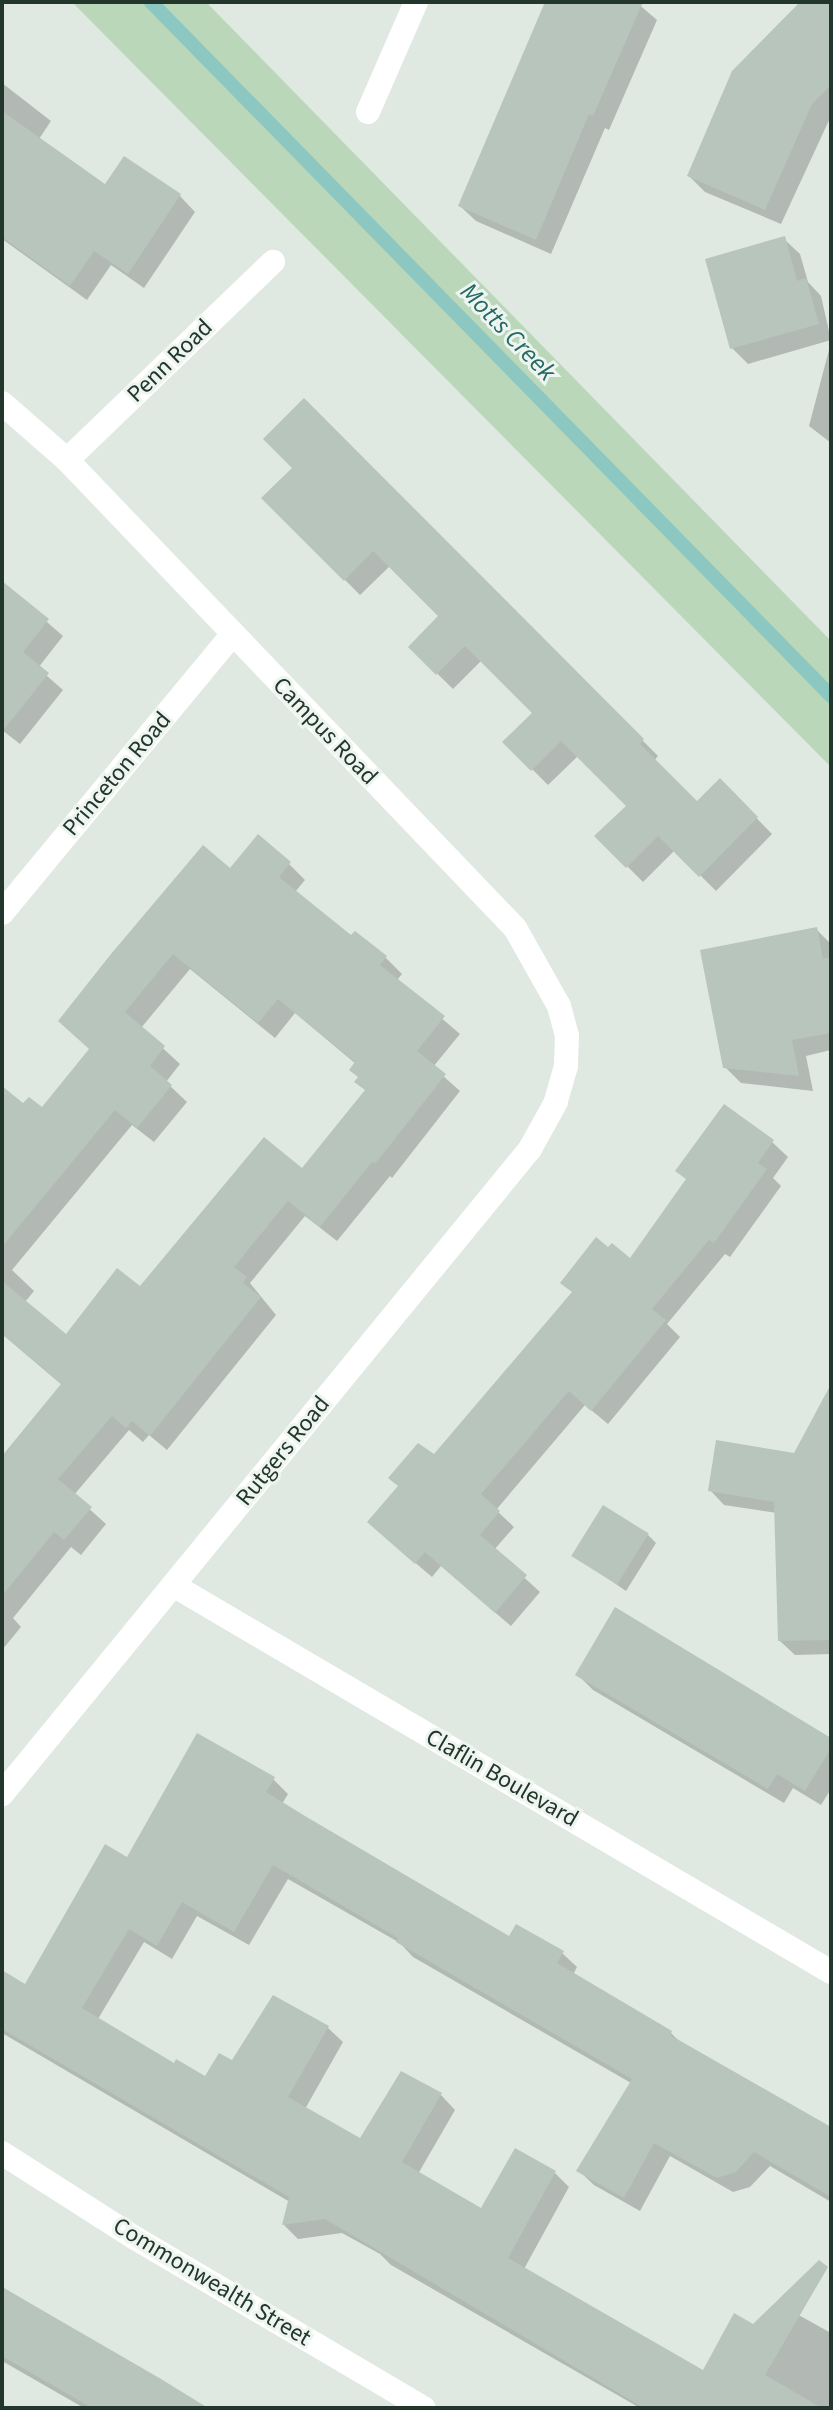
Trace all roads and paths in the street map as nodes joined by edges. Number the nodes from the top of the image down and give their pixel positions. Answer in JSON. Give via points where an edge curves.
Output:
{"nodes":[{"id":1,"x":416,"y":2,"type":"edge"},
{"id":2,"x":368,"y":112,"type":"dead end"},
{"id":3,"x":273,"y":262,"type":"dead end"},
{"id":4,"x":2,"y":403,"type":"edge"},
{"id":5,"x":67,"y":460,"type":"junction"},
{"id":6,"x":232,"y":635,"type":"junction"},
{"id":7,"x":2,"y":913,"type":"edge"},
{"id":8,"x":556,"y":1102,"type":"joint"},
{"id":9,"x":173,"y":1585,"type":"junction"},
{"id":10,"x":2,"y":1794,"type":"edge"},
{"id":11,"x":831,"y":1972,"type":"edge"},
{"id":12,"x":2,"y":2153,"type":"edge"},
{"id":13,"x":424,"y":2408,"type":"edge"}],
"edges":[{"from":1,"to":2,"type":"street"},
{"from":3,"to":5,"type":"street","name":"Penn Road"},
{"from":4,"to":5,"type":"street","name":"Campus Road"},
{"from":5,"to":6,"type":"street","name":"Campus Road"},
{"from":6,"to":7,"type":"street","name":"Princeton Road"},
{"from":6,"to":8,"type":"street","name":"Campus Road","via":[[515,928],[559,1006],[567,1036]]},
{"from":8,"to":9,"type":"street","name":"Rutgers Road","via":[[530,1149]]},
{"from":9,"to":10,"type":"street","name":"Rutgers Road"},
{"from":9,"to":11,"type":"street","name":"Claflin Boulevard"},
{"from":12,"to":13,"type":"street","name":"Commonwealth Street"}]}
